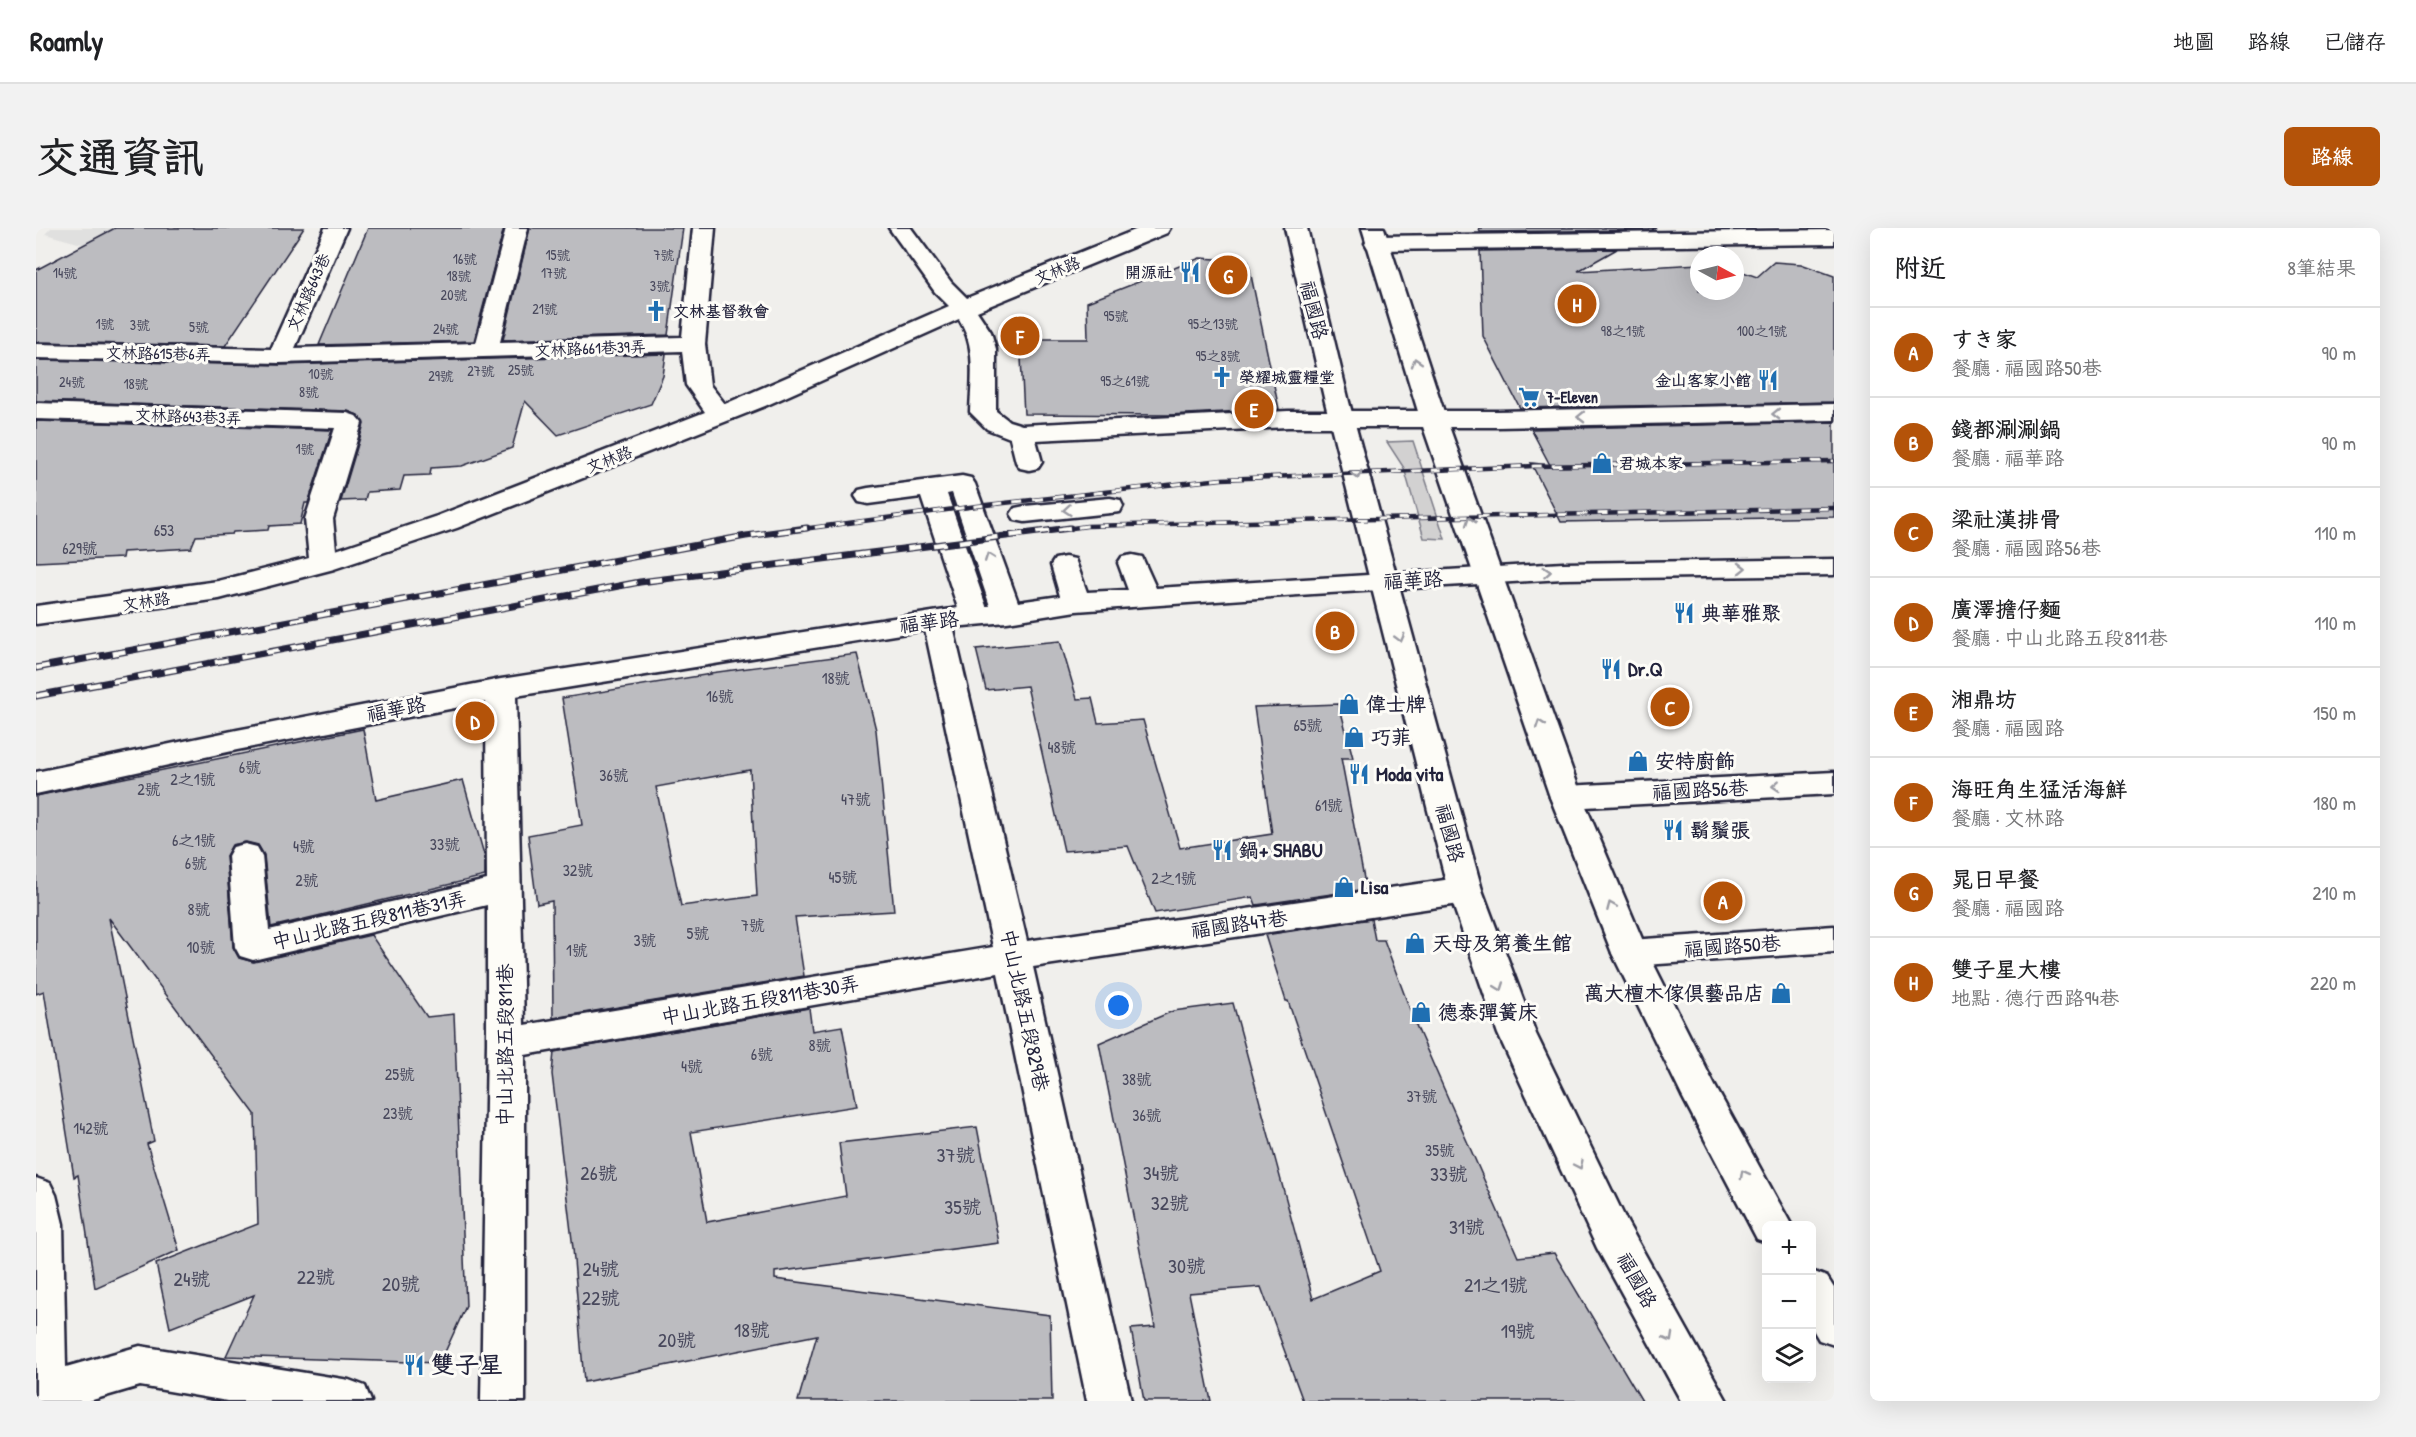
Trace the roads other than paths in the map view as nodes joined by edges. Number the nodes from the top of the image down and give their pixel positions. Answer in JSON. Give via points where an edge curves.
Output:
{"nodes":[{"id":1,"x":336,"y":228,"type":"edge"},
{"id":2,"x":517,"y":228,"type":"edge"},
{"id":3,"x":704,"y":228,"type":"edge"},
{"id":4,"x":900,"y":228,"type":"edge"},
{"id":5,"x":1159,"y":228,"type":"edge"},
{"id":6,"x":1296,"y":228,"type":"edge"},
{"id":7,"x":1686,"y":233,"type":"edge"},
{"id":8,"x":1375,"y":235,"type":"edge"},
{"id":9,"x":1834,"y":237,"type":"edge"},
{"id":10,"x":964,"y":309,"type":"junction"},
{"id":11,"x":693,"y":344,"type":"junction"},
{"id":12,"x":36,"y":351,"type":"edge"},
{"id":13,"x":486,"y":351,"type":"junction"},
{"id":14,"x":280,"y":356,"type":"junction"},
{"id":15,"x":36,"y":411,"type":"edge"},
{"id":16,"x":1834,"y":412,"type":"edge"},
{"id":17,"x":720,"y":415,"type":"junction"},
{"id":18,"x":1433,"y":418,"type":"junction"},
{"id":19,"x":1342,"y":419,"type":"junction"},
{"id":20,"x":1082,"y":430,"type":"junction"},
{"id":21,"x":1022,"y":433,"type":"junction"},
{"id":22,"x":1090,"y":455,"type":"dead end"},
{"id":23,"x":1029,"y":462,"type":"dead end"},
{"id":24,"x":932,"y":487,"type":"junction"},
{"id":25,"x":868,"y":496,"type":"dead end"},
{"id":26,"x":1110,"y":506,"type":"dead end"},
{"id":27,"x":1025,"y":514,"type":"dead end"},
{"id":28,"x":324,"y":563,"type":"junction"},
{"id":29,"x":1132,"y":563,"type":"dead end"},
{"id":30,"x":1065,"y":565,"type":"dead end"},
{"id":31,"x":1834,"y":567,"type":"edge"},
{"id":32,"x":1489,"y":576,"type":"junction"},
{"id":33,"x":1384,"y":582,"type":"junction"},
{"id":34,"x":1144,"y":597,"type":"junction"},
{"id":35,"x":1076,"y":602,"type":"junction"},
{"id":36,"x":1007,"y":613,"type":"junction"},
{"id":37,"x":36,"y":615,"type":"edge"},
{"id":38,"x":975,"y":616,"type":"junction"},
{"id":39,"x":937,"y":619,"type":"junction"},
{"id":40,"x":501,"y":689,"type":"junction"},
{"id":41,"x":36,"y":783,"type":"edge"},
{"id":42,"x":1834,"y":783,"type":"edge"},
{"id":43,"x":1566,"y":797,"type":"junction"},
{"id":44,"x":245,"y":856,"type":"dead end"},
{"id":45,"x":503,"y":889,"type":"junction"},
{"id":46,"x":1465,"y":890,"type":"junction"},
{"id":47,"x":1834,"y":939,"type":"edge"},
{"id":48,"x":1630,"y":953,"type":"junction"},
{"id":49,"x":1013,"y":957,"type":"junction"},
{"id":50,"x":506,"y":1042,"type":"junction"},
{"id":51,"x":36,"y":1195,"type":"edge"},
{"id":52,"x":1769,"y":1221,"type":"edge"},
{"id":53,"x":1816,"y":1297,"type":"edge"},
{"id":54,"x":1834,"y":1326,"type":"edge"},
{"id":55,"x":45,"y":1397,"type":"edge"},
{"id":56,"x":349,"y":1401,"type":"edge"},
{"id":57,"x":503,"y":1401,"type":"edge"},
{"id":58,"x":1109,"y":1401,"type":"edge"},
{"id":59,"x":1705,"y":1401,"type":"edge"}],
"edges":[{"from":1,"to":14,"type":"street","name":"文林路643巷"},
{"from":2,"to":13,"type":"street"},
{"from":3,"to":11,"type":"street"},
{"from":4,"to":10,"type":"street"},
{"from":5,"to":10,"type":"street","name":"文林路"},
{"from":6,"to":19,"type":"street","name":"福國路"},
{"from":7,"to":8,"type":"street"},
{"from":7,"to":9,"type":"street"},
{"from":18,"to":8,"type":"street","one_way":true},
{"from":10,"to":17,"type":"street","name":"文林路"},
{"from":10,"to":21,"type":"street","via":[[984,349],[983,412],[1006,430]]},
{"from":11,"to":13,"type":"street","name":"文林路661巷39弄"},
{"from":11,"to":17,"type":"street","via":[[698,385]]},
{"from":12,"to":14,"type":"street","name":"文林路615巷6弄"},
{"from":13,"to":14,"type":"street","name":"文林路661巷39弄"},
{"from":15,"to":28,"type":"street","name":"文林路643巷3弄","via":[[349,423],[319,519]]},
{"from":16,"to":18,"type":"street","one_way":true},
{"from":17,"to":28,"type":"street","name":"文林路","via":[[447,522]]},
{"from":18,"to":19,"type":"street"},
{"from":32,"to":18,"type":"street","one_way":true},
{"from":19,"to":20,"type":"street"},
{"from":19,"to":33,"type":"street","name":"福國路","one_way":true},
{"from":20,"to":21,"type":"street"},
{"from":20,"to":22,"type":"street"},
{"from":21,"to":23,"type":"street"},
{"from":24,"to":25,"type":"street"},
{"from":36,"to":24,"type":"street","one_way":true,"via":[[962,484]]},
{"from":24,"to":38,"type":"street"},
{"from":26,"to":27,"type":"street","one_way":true},
{"from":28,"to":37,"type":"street","name":"文林路","via":[[219,590]]},
{"from":29,"to":34,"type":"street"},
{"from":30,"to":35,"type":"street"},
{"from":32,"to":31,"type":"street","name":"福華路","one_way":true,"via":[[1563,571]]},
{"from":32,"to":33,"type":"street","name":"福華路"},
{"from":43,"to":32,"type":"street","one_way":true},
{"from":33,"to":34,"type":"street","name":"福華路"},
{"from":33,"to":46,"type":"street","name":"福國路","one_way":true},
{"from":34,"to":35,"type":"street","name":"福華路"},
{"from":35,"to":36,"type":"street","name":"福華路"},
{"from":36,"to":38,"type":"street","name":"福華路"},
{"from":38,"to":39,"type":"street","name":"福華路"},
{"from":39,"to":40,"type":"street","name":"福華路"},
{"from":39,"to":49,"type":"street","name":"中山北路五段829巷"},
{"from":40,"to":41,"type":"street","name":"福華路"},
{"from":40,"to":45,"type":"street","name":"中山北路五段811巷"},
{"from":42,"to":43,"type":"street","name":"福國路56巷","one_way":true},
{"from":48,"to":43,"type":"street","one_way":true},
{"from":44,"to":45,"type":"street","name":"中山北路五段811巷31弄","via":[[253,947]]},
{"from":45,"to":50,"type":"street","name":"中山北路五段811巷"},
{"from":46,"to":49,"type":"street","name":"福國路47巷"},
{"from":46,"to":59,"type":"street","name":"福國路","one_way":true,"via":[[1517,1034],[1612,1235]]},
{"from":47,"to":48,"type":"street","name":"福國路50巷"},
{"from":52,"to":48,"type":"street","one_way":true},
{"from":49,"to":50,"type":"street","name":"中山北路五段811巷30弄"},
{"from":49,"to":58,"type":"street","name":"中山北路五段829巷"},
{"from":50,"to":57,"type":"street","name":"中山北路五段811巷"},
{"from":51,"to":55,"type":"street","via":[[42,1224]]},
{"from":53,"to":54,"type":"street"},
{"from":55,"to":56,"type":"street","via":[[140,1366]]}]}
